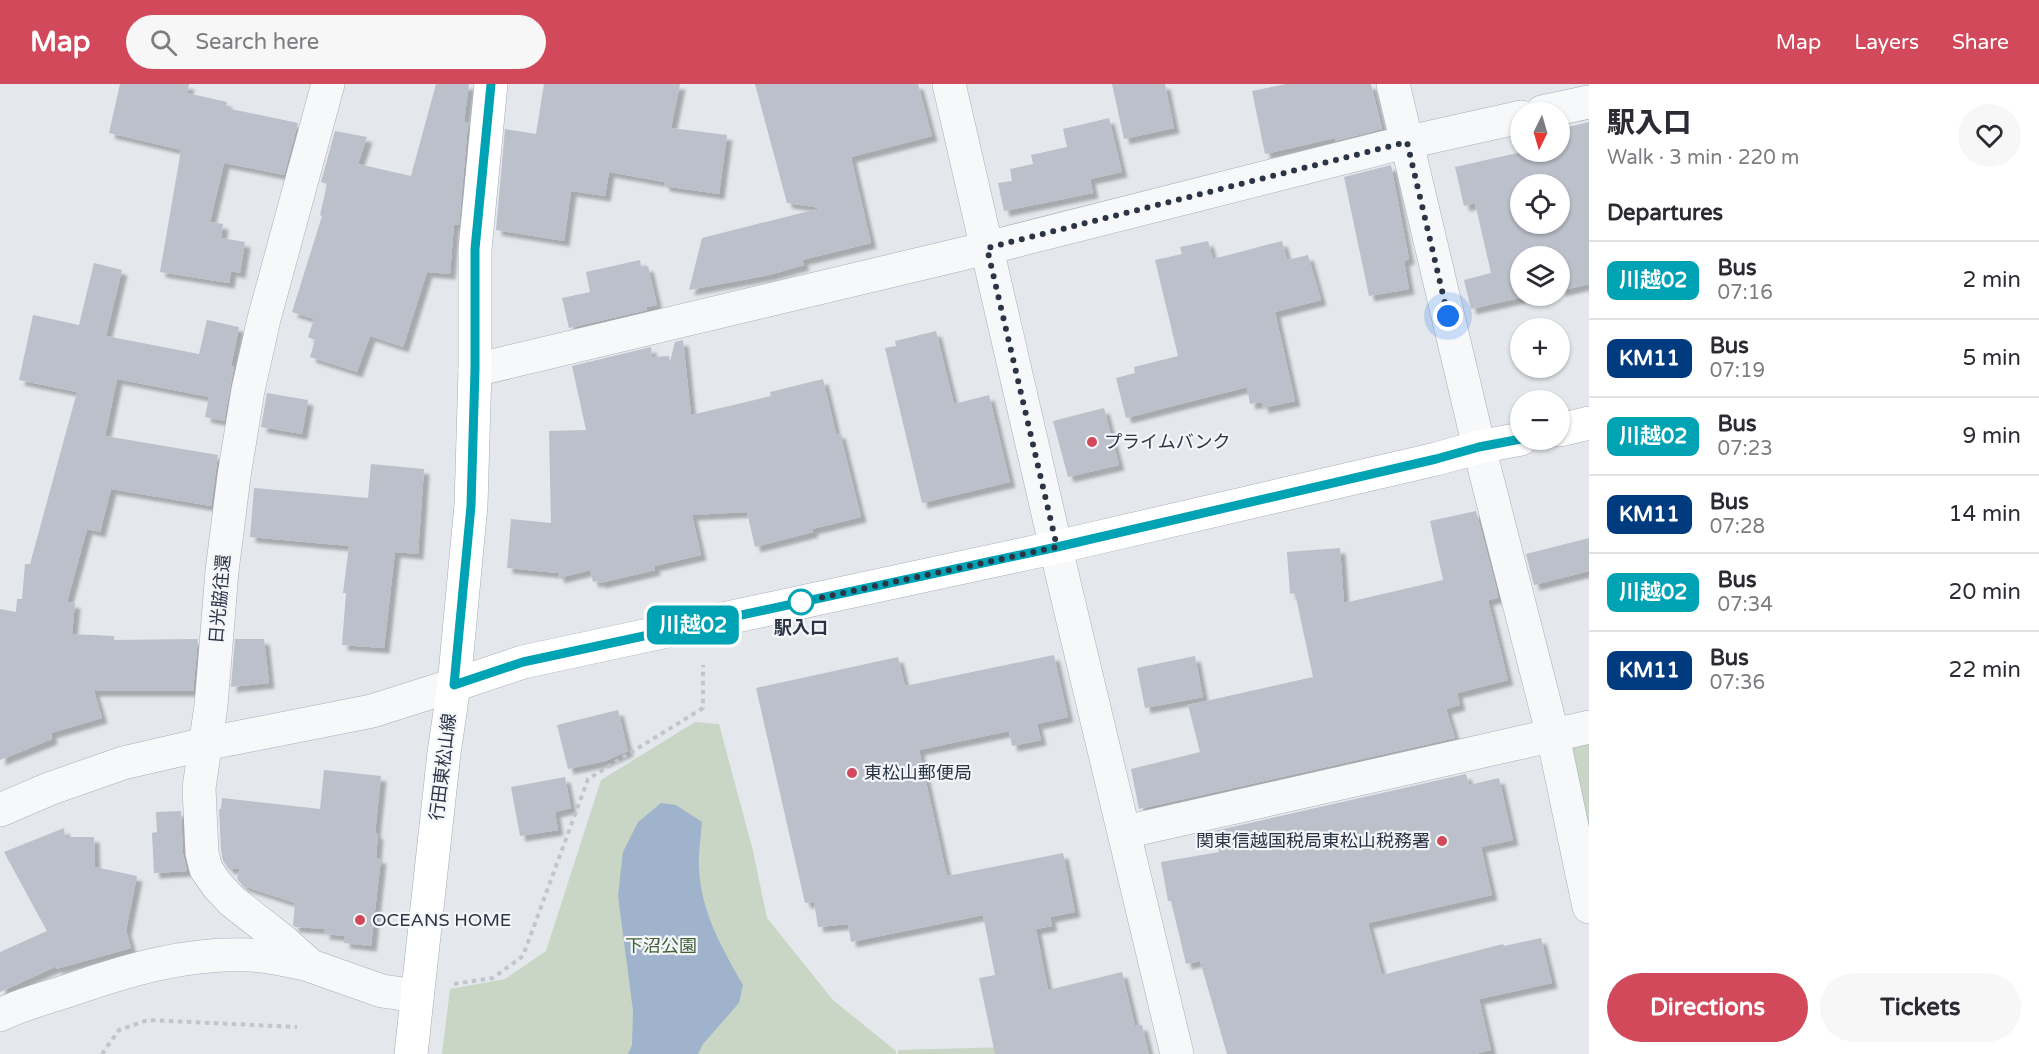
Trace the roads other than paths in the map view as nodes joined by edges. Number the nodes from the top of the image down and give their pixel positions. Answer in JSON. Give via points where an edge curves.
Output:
{"nodes":[{"id":1,"x":328,"y":84,"type":"edge"},
{"id":2,"x":491,"y":84,"type":"edge"},
{"id":3,"x":949,"y":84,"type":"edge"},
{"id":4,"x":1393,"y":84,"type":"edge"},
{"id":5,"x":1589,"y":102,"type":"edge"},
{"id":6,"x":1570,"y":106,"type":"edge"},
{"id":7,"x":1510,"y":119,"type":"edge"},
{"id":8,"x":1407,"y":142,"type":"junction"},
{"id":9,"x":987,"y":248,"type":"junction"},
{"id":10,"x":475,"y":370,"type":"junction"},
{"id":11,"x":1589,"y":423,"type":"edge"},
{"id":12,"x":1570,"y":428,"type":"edge"},
{"id":13,"x":1510,"y":441,"type":"edge"},
{"id":14,"x":1479,"y":447,"type":"junction"},
{"id":15,"x":1057,"y":547,"type":"junction"},
{"id":16,"x":454,"y":685,"type":"junction"},
{"id":17,"x":1589,"y":727,"type":"edge"},
{"id":18,"x":1553,"y":736,"type":"junction"},
{"id":19,"x":205,"y":744,"type":"junction"},
{"id":20,"x":0,"y":810,"type":"edge"},
{"id":21,"x":1125,"y":832,"type":"junction"},
{"id":22,"x":1589,"y":907,"type":"edge"},
{"id":23,"x":311,"y":966,"type":"junction"},
{"id":24,"x":417,"y":996,"type":"junction"},
{"id":25,"x":0,"y":1015,"type":"edge"},
{"id":26,"x":411,"y":1054,"type":"edge"},
{"id":27,"x":1177,"y":1054,"type":"edge"}],
"edges":[{"from":1,"to":19,"type":"street","name":"日光脇往還","via":[[248,390],[228,523]]},
{"from":2,"to":10,"type":"main road","name":"行田東松山線","via":[[475,249]]},
{"from":3,"to":9,"type":"street"},
{"from":4,"to":8,"type":"street"},
{"from":5,"to":6,"type":"street"},
{"from":7,"to":8,"type":"street"},
{"from":8,"to":9,"type":"street"},
{"from":8,"to":14,"type":"street"},
{"from":9,"to":10,"type":"street"},
{"from":9,"to":15,"type":"street"},
{"from":10,"to":16,"type":"main road","name":"行田東松山線","via":[[471,506]]},
{"from":11,"to":12,"type":"main road"},
{"from":13,"to":14,"type":"main road"},
{"from":14,"to":15,"type":"main road"},
{"from":14,"to":18,"type":"street"},
{"from":15,"to":16,"type":"main road","via":[[523,662]]},
{"from":15,"to":21,"type":"street"},
{"from":16,"to":19,"type":"street","via":[[372,711]]},
{"from":16,"to":24,"type":"main road","name":"行田東松山線"},
{"from":17,"to":18,"type":"street"},
{"from":18,"to":21,"type":"street"},
{"from":18,"to":22,"type":"street"},
{"from":19,"to":20,"type":"street","via":[[123,763]]},
{"from":19,"to":23,"type":"street","name":"日光脇往還","via":[[199,788],[206,869],[232,901]]},
{"from":21,"to":27,"type":"street"},
{"from":23,"to":24,"type":"street","name":"日光脇往還","via":[[382,992]]},
{"from":23,"to":25,"type":"street","via":[[249,955],[198,956],[112,975]]},
{"from":24,"to":26,"type":"main road","name":"行田東松山線"}]}
